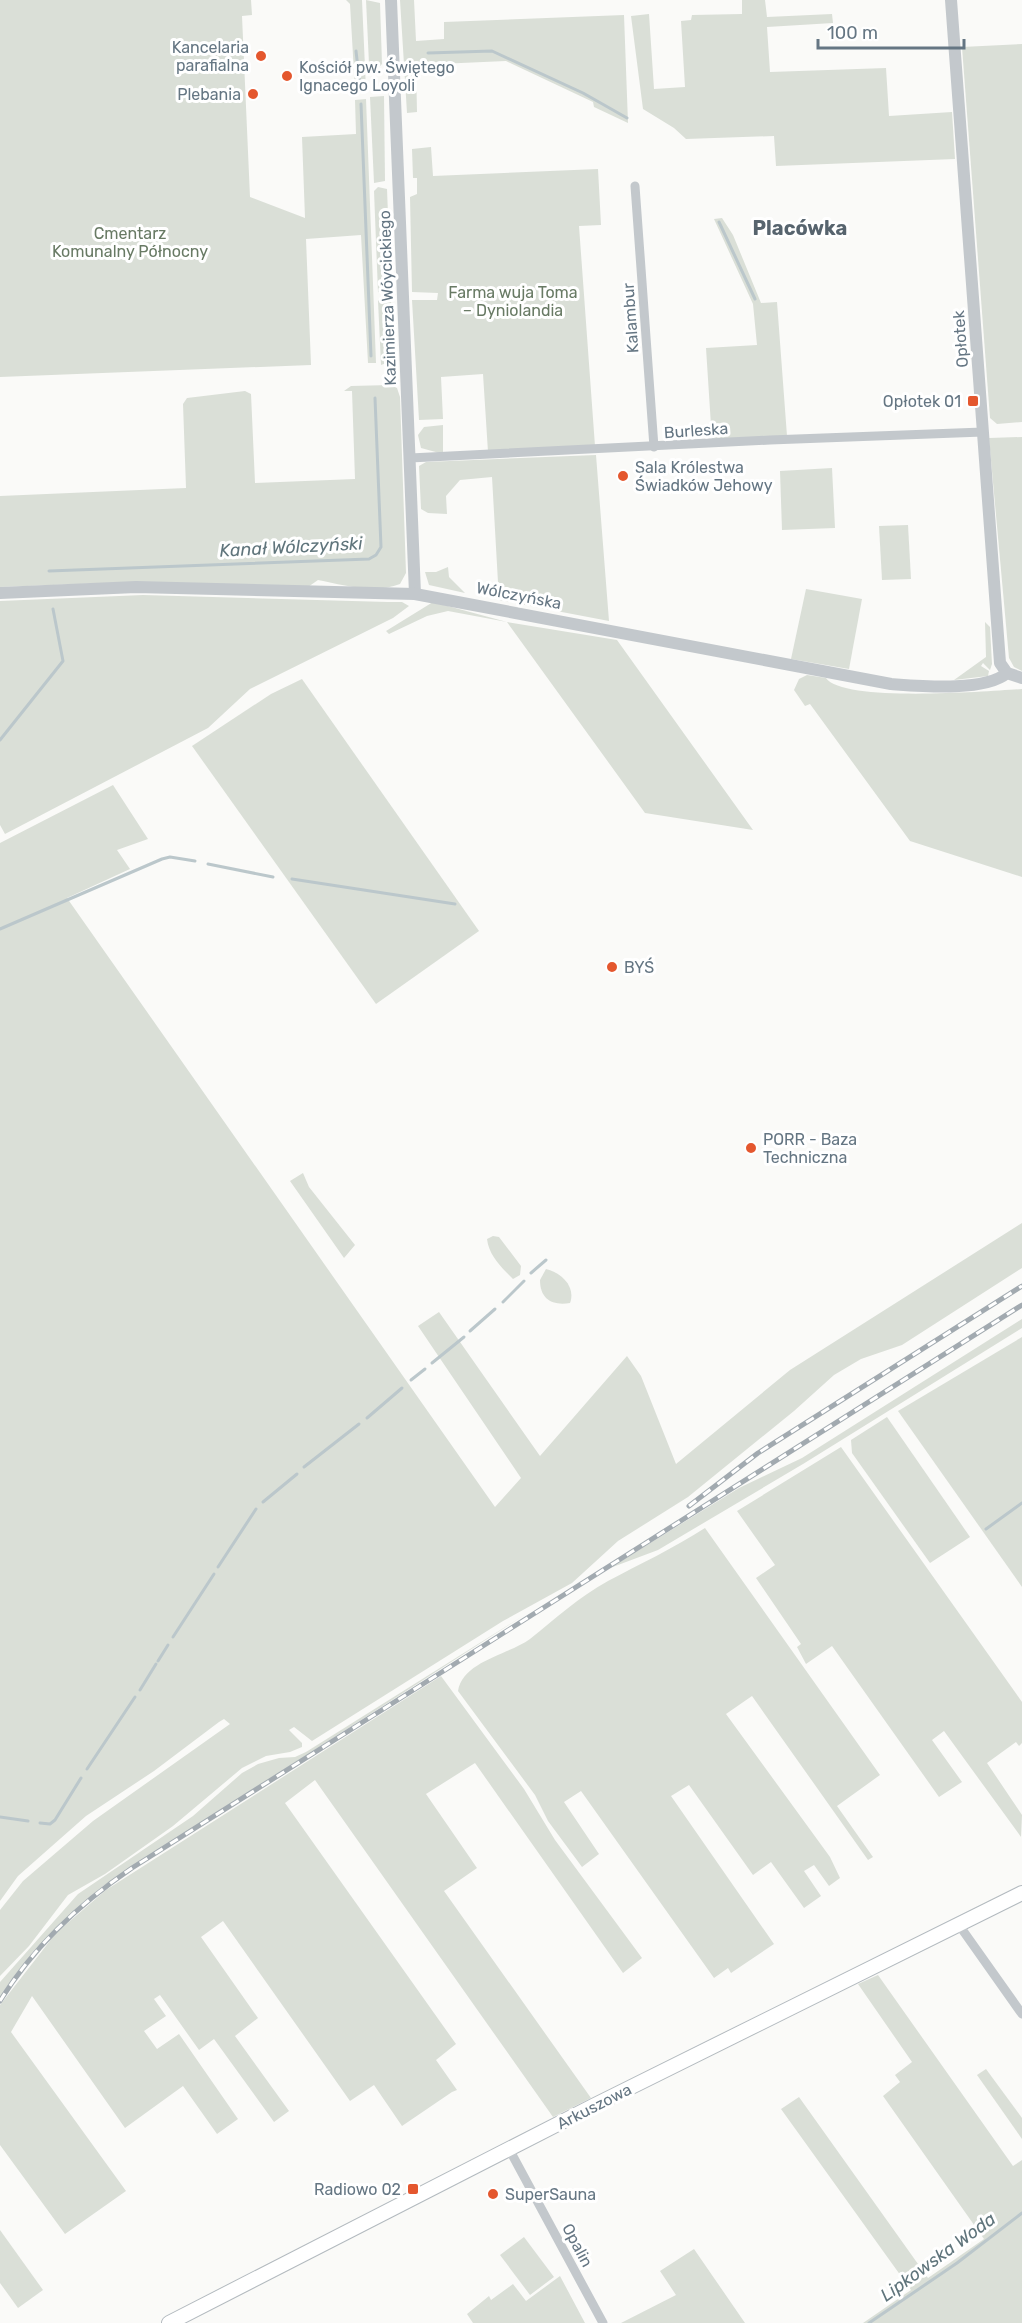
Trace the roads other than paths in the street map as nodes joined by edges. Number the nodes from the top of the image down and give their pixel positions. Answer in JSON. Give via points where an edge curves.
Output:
{"nodes":[{"id":1,"x":391,"y":0,"type":"edge"},
{"id":2,"x":951,"y":0,"type":"edge"},
{"id":3,"x":635,"y":186,"type":"dead end"},
{"id":4,"x":983,"y":432,"type":"junction"},
{"id":5,"x":654,"y":447,"type":"junction"},
{"id":6,"x":410,"y":458,"type":"junction"},
{"id":7,"x":0,"y":593,"type":"edge"},
{"id":8,"x":415,"y":594,"type":"junction"},
{"id":9,"x":1007,"y":673,"type":"junction"},
{"id":10,"x":1022,"y":678,"type":"edge"},
{"id":11,"x":1022,"y":1893,"type":"edge"},
{"id":12,"x":959,"y":1925,"type":"junction"},
{"id":13,"x":1022,"y":2014,"type":"edge"},
{"id":14,"x":509,"y":2149,"type":"junction"},
{"id":15,"x":169,"y":2323,"type":"edge"},
{"id":16,"x":603,"y":2323,"type":"edge"}],
"edges":[{"from":1,"to":6,"type":"street","name":"Kazimierza Wóycickiego"},
{"from":2,"to":4,"type":"street","name":"Opłotek"},
{"from":3,"to":5,"type":"street","name":"Kalambur"},
{"from":4,"to":5,"type":"street","name":"Burleska"},
{"from":4,"to":9,"type":"street","name":"Opłotek","via":[[1000,663]]},
{"from":5,"to":6,"type":"street","name":"Burleska"},
{"from":6,"to":8,"type":"street","name":"Kazimierza Wóycickiego"},
{"from":7,"to":8,"type":"street","name":"Wólczyńska","via":[[136,587]]},
{"from":8,"to":9,"type":"street","name":"Wólczyńska","via":[[891,684],[964,684],[992,681]]},
{"from":9,"to":10,"type":"street"},
{"from":11,"to":12,"type":"main road","name":"Arkuszowa"},
{"from":12,"to":13,"type":"street"},
{"from":12,"to":14,"type":"main road","name":"Arkuszowa"},
{"from":14,"to":15,"type":"main road","name":"Arkuszowa"},
{"from":14,"to":16,"type":"street","name":"Opalin"}]}
